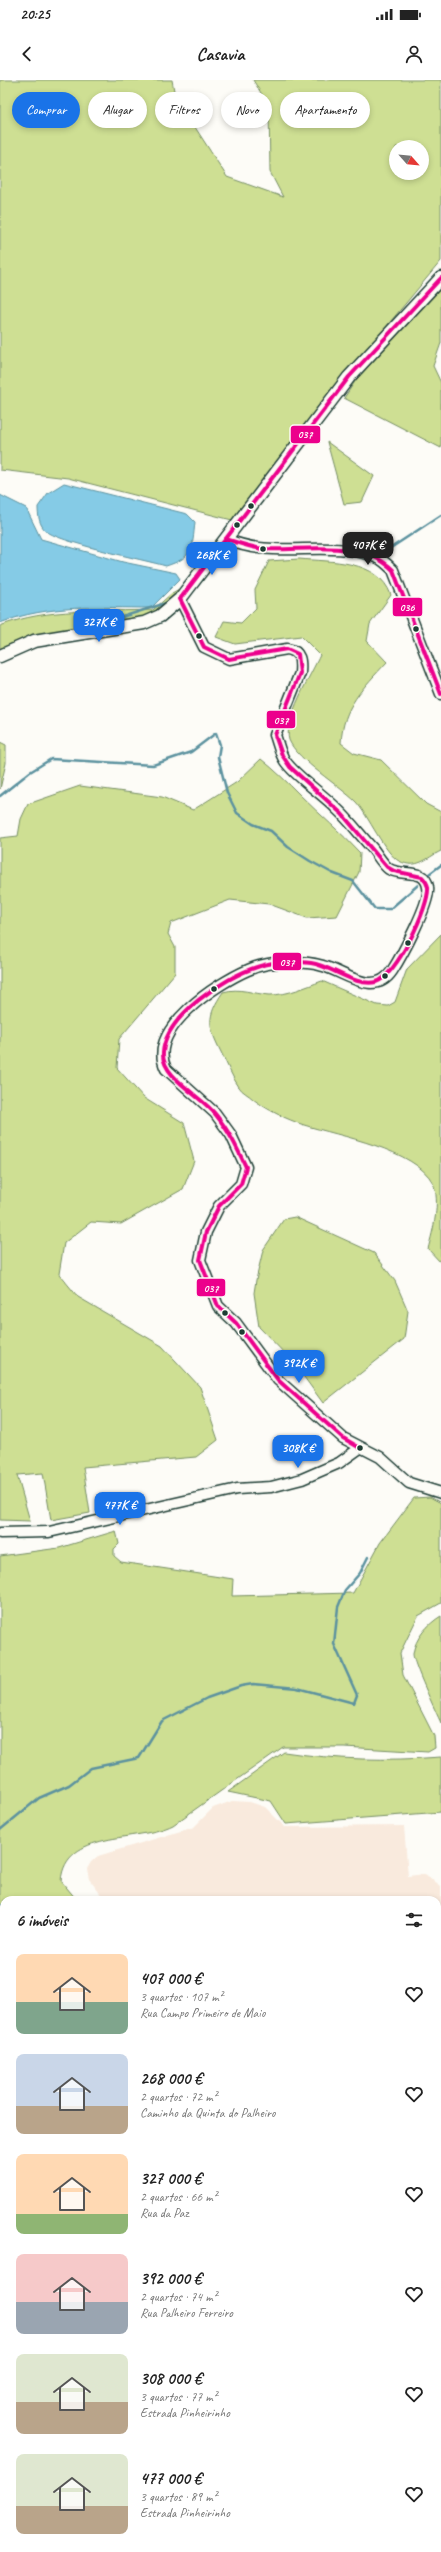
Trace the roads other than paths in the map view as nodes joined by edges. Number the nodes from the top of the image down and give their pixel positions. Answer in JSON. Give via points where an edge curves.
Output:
{"nodes":[{"id":1,"x":441,"y":278,"type":"edge"},
{"id":2,"x":226,"y":539,"type":"junction"},
{"id":3,"x":180,"y":599,"type":"junction"},
{"id":4,"x":0,"y":656,"type":"edge"},
{"id":5,"x":441,"y":694,"type":"edge"},
{"id":6,"x":360,"y":1448,"type":"junction"},
{"id":7,"x":441,"y":1493,"type":"edge"},
{"id":8,"x":0,"y":1533,"type":"edge"}],
"edges":[{"from":1,"to":2,"type":"street","via":[[349,377]]},
{"from":2,"to":3,"type":"street"},
{"from":2,"to":5,"type":"street","via":[[241,546],[264,550],[348,549],[377,557],[393,570]]},
{"from":3,"to":4,"type":"street","via":[[160,616],[144,623],[34,641]]},
{"from":3,"to":6,"type":"street","via":[[204,647],[229,658],[287,649],[298,654],[301,662],[300,673],[275,735],[285,761],[338,809],[390,869],[420,876],[428,887],[419,920],[393,970],[385,979],[366,984],[325,966],[300,962],[269,963],[249,969],[207,993],[167,1035],[162,1049],[162,1060],[166,1069],[215,1113],[231,1135],[246,1167],[241,1184],[219,1206],[206,1232],[200,1260],[218,1306],[236,1323],[278,1380],[343,1438]]},
{"from":6,"to":7,"type":"street","via":[[380,1457],[409,1483]]},
{"from":6,"to":8,"type":"street","via":[[339,1463],[302,1479],[271,1487],[237,1489],[49,1532]]}]}
